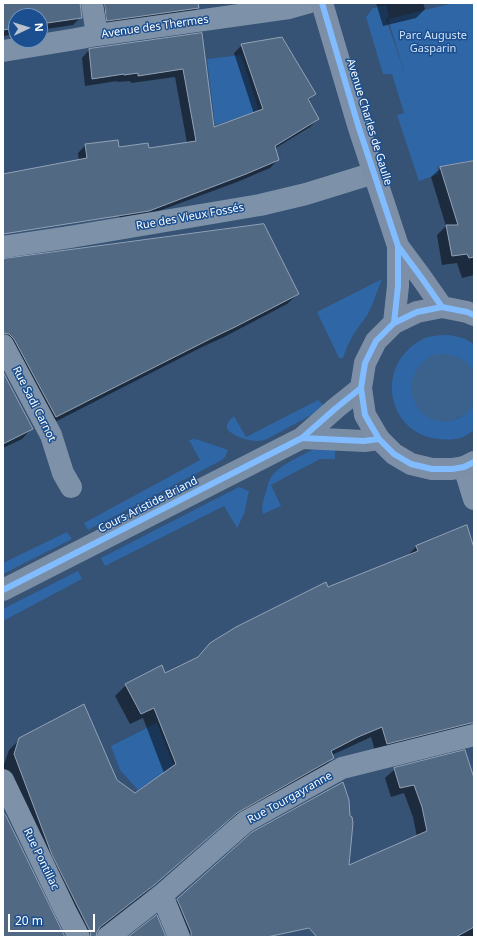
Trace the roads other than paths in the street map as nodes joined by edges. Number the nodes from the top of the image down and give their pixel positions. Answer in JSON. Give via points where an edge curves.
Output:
{"nodes":[{"id":1,"x":92,"y":3,"type":"edge"},
{"id":2,"x":307,"y":3,"type":"edge"},
{"id":3,"x":322,"y":3,"type":"edge"},
{"id":4,"x":97,"y":35,"type":"junction"},
{"id":5,"x":3,"y":51,"type":"edge"},
{"id":6,"x":374,"y":173,"type":"junction"},
{"id":7,"x":398,"y":246,"type":"junction"},
{"id":8,"x":3,"y":247,"type":"edge"},
{"id":9,"x":442,"y":307,"type":"junction"},
{"id":10,"x":474,"y":315,"type":"edge"},
{"id":11,"x":394,"y":323,"type":"junction"},
{"id":12,"x":3,"y":345,"type":"edge"},
{"id":13,"x":361,"y":388,"type":"junction"},
{"id":14,"x":302,"y":438,"type":"junction"},
{"id":15,"x":379,"y":439,"type":"junction"},
{"id":16,"x":469,"y":464,"type":"edge"},
{"id":17,"x":71,"y":487,"type":"dead end"},
{"id":18,"x":474,"y":499,"type":"edge"},
{"id":19,"x":3,"y":590,"type":"edge"},
{"id":20,"x":467,"y":737,"type":"edge"},
{"id":21,"x":3,"y":780,"type":"edge"},
{"id":22,"x":162,"y":895,"type":"junction"},
{"id":23,"x":79,"y":937,"type":"edge"},
{"id":24,"x":108,"y":937,"type":"edge"},
{"id":25,"x":179,"y":937,"type":"edge"}],
"edges":[{"from":1,"to":4,"type":"street"},
{"from":2,"to":4,"type":"street","name":"Avenue des Thermes","via":[[289,8]]},
{"from":3,"to":6,"type":"main road","name":"Avenue Charles de Gaulle"},
{"from":4,"to":5,"type":"street","name":"Avenue des Thermes"},
{"from":6,"to":7,"type":"main road","name":"Avenue Charles de Gaulle"},
{"from":6,"to":8,"type":"street","name":"Rue des Vieux Fossés","via":[[260,205]]},
{"from":7,"to":9,"type":"main road","name":"Avenue Charles de Gaulle"},
{"from":7,"to":11,"type":"main road","name":"Avenue Charles de Gaulle","via":[[398,286]]},
{"from":9,"to":10,"type":"main road"},
{"from":9,"to":11,"type":"main road","via":[[417,312]]},
{"from":11,"to":13,"type":"main road","via":[[376,341],[365,363]]},
{"from":12,"to":17,"type":"street","name":"Rue Sadi Carnot","via":[[46,424]]},
{"from":13,"to":14,"type":"main road","name":"Cours Aristide Briand"},
{"from":13,"to":15,"type":"main road","via":[[365,415]]},
{"from":14,"to":15,"type":"main road","name":"Cours Aristide Briand","via":[[364,441]]},
{"from":14,"to":19,"type":"main road","name":"Cours Aristide Briand"},
{"from":15,"to":16,"type":"main road","via":[[394,454],[412,464],[432,469],[452,469]]},
{"from":16,"to":18,"type":"street"},
{"from":20,"to":22,"type":"street","name":"Rue Tourgayranne","via":[[342,768],[245,822]]},
{"from":21,"to":23,"type":"street","name":"Rue Pontillac"},
{"from":22,"to":24,"type":"street","name":"Rue Tourgayranne"},
{"from":22,"to":25,"type":"street"}]}
